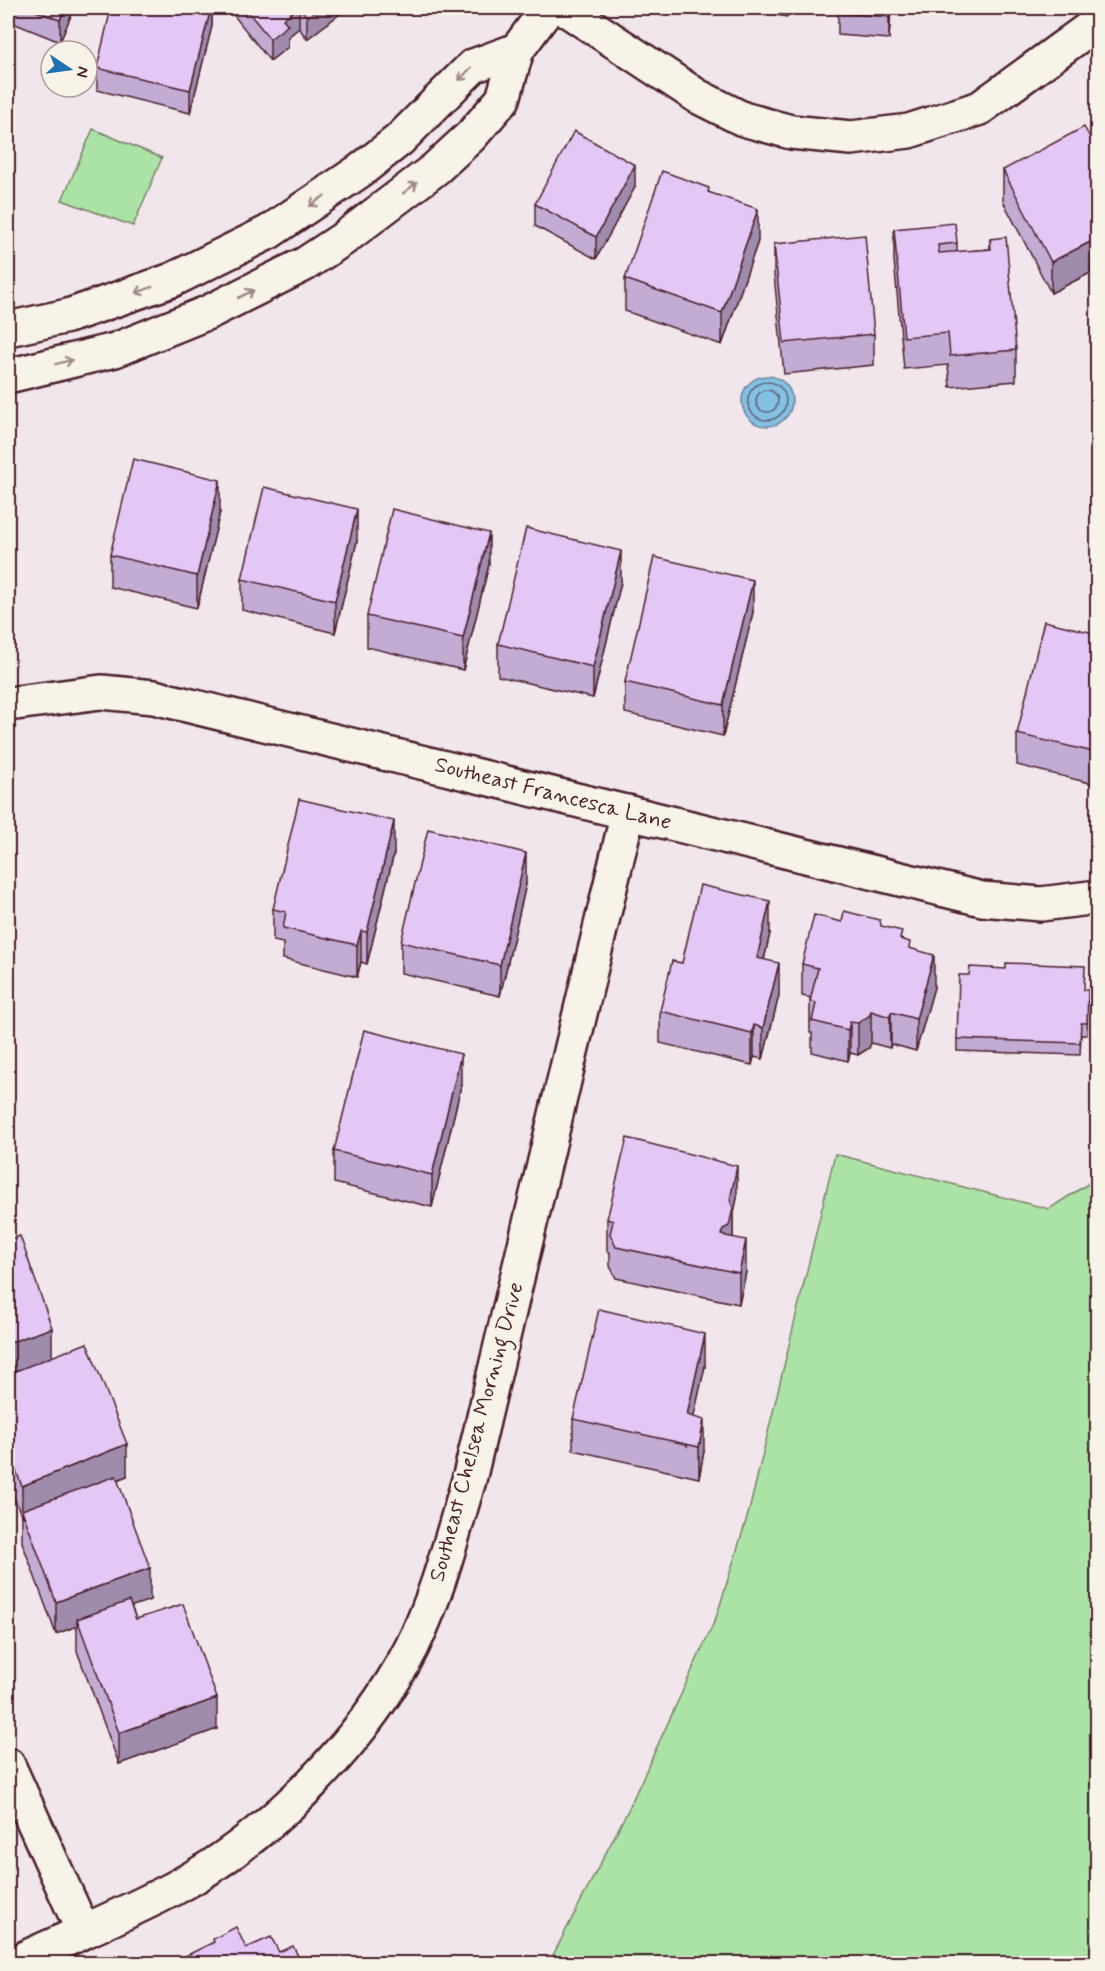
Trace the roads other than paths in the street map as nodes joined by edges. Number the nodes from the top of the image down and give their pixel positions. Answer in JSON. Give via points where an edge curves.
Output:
{"nodes":[{"id":1,"x":548,"y":8,"type":"edge"},
{"id":2,"x":564,"y":8,"type":"edge"},
{"id":3,"x":1098,"y":22,"type":"edge"},
{"id":4,"x":517,"y":50,"type":"junction"},
{"id":5,"x":8,"y":329,"type":"edge"},
{"id":6,"x":8,"y":376,"type":"edge"},
{"id":7,"x":8,"y":704,"type":"edge"},
{"id":8,"x":628,"y":812,"type":"junction"},
{"id":9,"x":1098,"y":897,"type":"edge"},
{"id":10,"x":8,"y":1765,"type":"edge"},
{"id":11,"x":83,"y":1931,"type":"junction"},
{"id":12,"x":12,"y":1964,"type":"edge"}],
"edges":[{"from":1,"to":4,"type":"street"},
{"from":2,"to":3,"type":"street","via":[[697,96],[743,119],[791,132],[851,138],[909,131],[980,108]]},
{"from":4,"to":5,"type":"street","one_way":true,"via":[[473,66],[399,140],[269,232],[172,280],[68,316]]},
{"from":6,"to":4,"type":"street","one_way":true,"via":[[115,350],[209,312],[305,264],[402,195],[471,136],[503,99]]},
{"from":7,"to":8,"type":"street","name":"Southeast Francesca Lane","via":[[101,692],[154,697]]},
{"from":8,"to":9,"type":"street","name":"Southeast Francesca Lane","via":[[982,899],[1041,904]]},
{"from":8,"to":11,"type":"street","name":"Southeast Chelsea Morning Drive","via":[[468,1480],[439,1581],[411,1648],[368,1717],[272,1822],[174,1888]]},
{"from":10,"to":11,"type":"street"},
{"from":11,"to":12,"type":"street","name":"Southeast Chelsea Morning Drive"}]}
